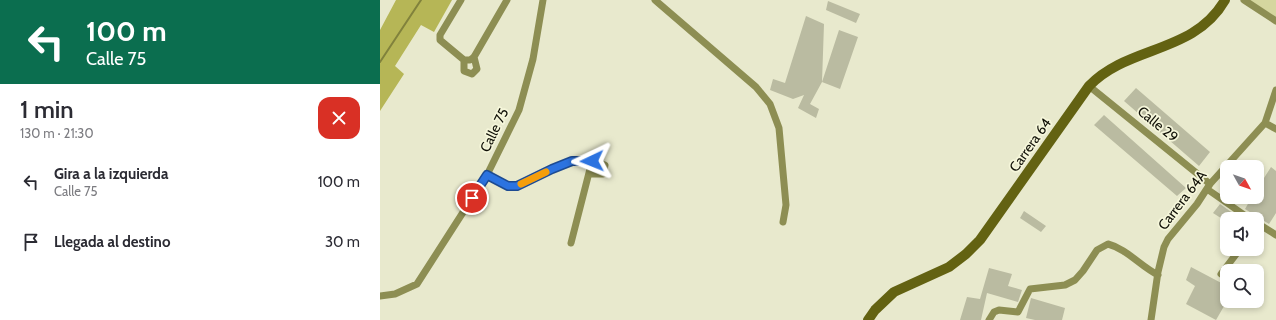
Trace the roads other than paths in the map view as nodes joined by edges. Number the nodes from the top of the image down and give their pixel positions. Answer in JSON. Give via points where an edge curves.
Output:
{"nodes":[{"id":1,"x":461,"y":0,"type":"edge"},
{"id":2,"x":507,"y":0,"type":"edge"},
{"id":3,"x":543,"y":0,"type":"edge"},
{"id":4,"x":655,"y":0,"type":"edge"},
{"id":5,"x":1225,"y":0,"type":"edge"},
{"id":6,"x":1244,"y":0,"type":"edge"},
{"id":7,"x":1276,"y":21,"type":"edge"},
{"id":8,"x":474,"y":57,"type":"junction"},
{"id":9,"x":464,"y":60,"type":"junction"},
{"id":10,"x":1089,"y":86,"type":"junction"},
{"id":11,"x":1276,"y":90,"type":"edge"},
{"id":12,"x":1265,"y":122,"type":"junction"},
{"id":13,"x":1276,"y":128,"type":"edge"},
{"id":14,"x":592,"y":161,"type":"junction"},
{"id":15,"x":589,"y":174,"type":"junction"},
{"id":16,"x":487,"y":175,"type":"junction"},
{"id":17,"x":1208,"y":186,"type":"junction"},
{"id":18,"x":1241,"y":212,"type":"edge"},
{"id":19,"x":783,"y":222,"type":"dead end"},
{"id":20,"x":1264,"y":229,"type":"edge"},
{"id":21,"x":1276,"y":236,"type":"edge"},
{"id":22,"x":571,"y":243,"type":"dead end"},
{"id":23,"x":1235,"y":256,"type":"edge"},
{"id":24,"x":1229,"y":264,"type":"edge"},
{"id":25,"x":1158,"y":275,"type":"junction"},
{"id":26,"x":380,"y":296,"type":"edge"},
{"id":27,"x":868,"y":320,"type":"edge"},
{"id":28,"x":989,"y":320,"type":"edge"},
{"id":29,"x":1151,"y":320,"type":"edge"}],
"edges":[{"from":1,"to":9,"type":"street","via":[[440,35],[440,40]]},
{"from":2,"to":8,"type":"street"},
{"from":3,"to":16,"type":"street","name":"Calle 75","via":[[533,59],[519,110]]},
{"from":4,"to":19,"type":"street","via":[[756,87],[770,104],[779,128],[786,205]]},
{"from":5,"to":10,"type":"street","name":"Carrera 64","via":[[1210,20],[1185,38],[1109,69]]},
{"from":6,"to":7,"type":"street"},
{"from":8,"to":9,"type":"street"},
{"from":8,"to":9,"type":"street","via":[[477,69],[472,74],[464,71]]},
{"from":10,"to":17,"type":"street","name":"Calle 29"},
{"from":10,"to":27,"type":"street","name":"Carrera 64","via":[[975,245],[949,267],[894,292]]},
{"from":11,"to":12,"type":"street","name":"Carrera 64A"},
{"from":12,"to":13,"type":"street"},
{"from":12,"to":17,"type":"street","name":"Carrera 64A"},
{"from":14,"to":15,"type":"street"},
{"from":14,"to":15,"type":"street","via":[[605,165],[604,171],[600,175]]},
{"from":14,"to":16,"type":"street","via":[[572,161],[517,186],[508,186]]},
{"from":15,"to":22,"type":"street"},
{"from":16,"to":26,"type":"street","name":"Calle 75","via":[[417,284],[395,294]]},
{"from":17,"to":18,"type":"street","name":"Calle 29"},
{"from":17,"to":25,"type":"street","name":"Carrera 64A","via":[[1198,204],[1168,239]]},
{"from":20,"to":21,"type":"street"},
{"from":23,"to":24,"type":"street"},
{"from":25,"to":28,"type":"street","via":[[1118,247],[1108,244],[1097,250],[1075,280],[1065,286],[1030,290],[1018,312],[999,310],[994,312]]},
{"from":25,"to":29,"type":"street","name":"Carrera 64A"}]}
